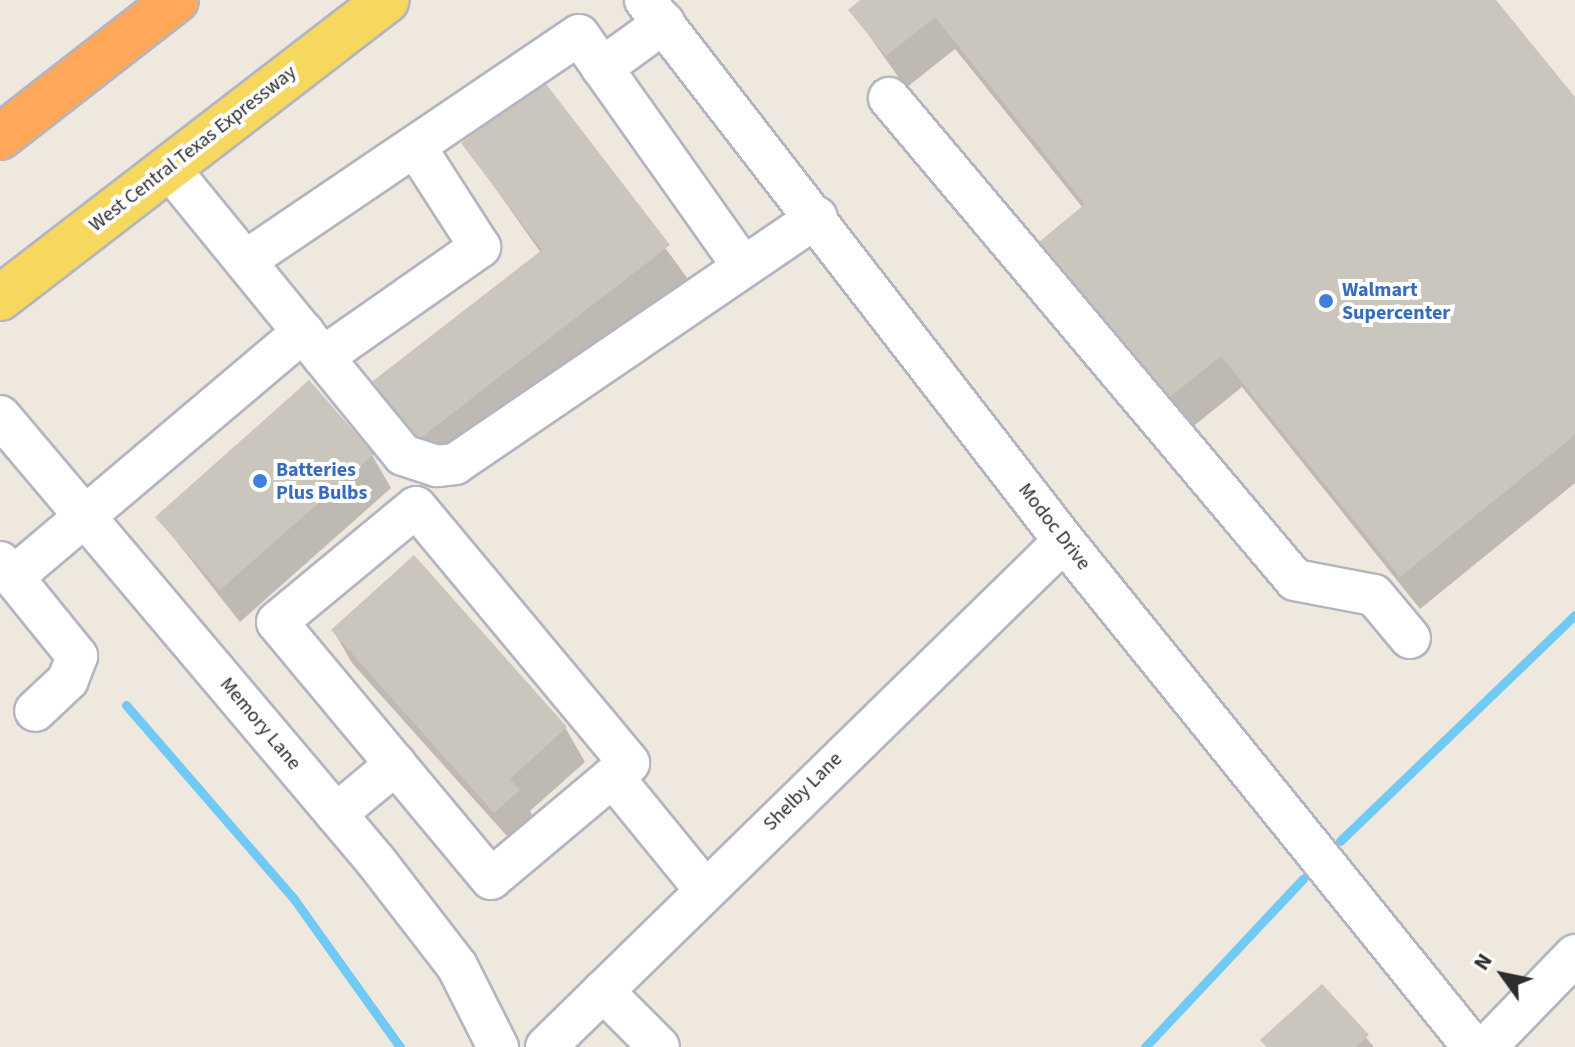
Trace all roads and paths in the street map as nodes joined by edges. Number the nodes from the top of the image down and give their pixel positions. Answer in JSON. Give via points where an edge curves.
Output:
{"nodes":[{"id":1,"x":176,"y":0,"type":"edge"},
{"id":2,"x":387,"y":0,"type":"edge"},
{"id":3,"x":655,"y":12,"type":"edge"},
{"id":4,"x":602,"y":68,"type":"junction"},
{"id":5,"x":889,"y":98,"type":"dead end"},
{"id":6,"x":0,"y":137,"type":"edge"},
{"id":7,"x":415,"y":146,"type":"junction"},
{"id":8,"x":169,"y":168,"type":"junction"},
{"id":9,"x":817,"y":217,"type":"junction"},
{"id":10,"x":245,"y":261,"type":"junction"},
{"id":11,"x":743,"y":267,"type":"junction"},
{"id":12,"x":0,"y":298,"type":"edge"},
{"id":13,"x":313,"y":344,"type":"junction"},
{"id":14,"x":0,"y":416,"type":"edge"},
{"id":15,"x":85,"y":516,"type":"junction"},
{"id":16,"x":1064,"y":541,"type":"junction"},
{"id":17,"x":6,"y":569,"type":"edge"},
{"id":18,"x":1410,"y":638,"type":"dead end"},
{"id":19,"x":35,"y":711,"type":"dead end"},
{"id":20,"x":396,"y":764,"type":"junction"},
{"id":21,"x":613,"y":777,"type":"junction"},
{"id":22,"x":336,"y":814,"type":"junction"},
{"id":23,"x":705,"y":890,"type":"junction"},
{"id":24,"x":1575,"y":955,"type":"edge"},
{"id":25,"x":603,"y":991,"type":"junction"},
{"id":26,"x":498,"y":1047,"type":"edge"},
{"id":27,"x":546,"y":1047,"type":"edge"},
{"id":28,"x":659,"y":1047,"type":"edge"},
{"id":29,"x":1473,"y":1047,"type":"edge"},
{"id":30,"x":1486,"y":1047,"type":"edge"}],
"edges":[{"from":1,"to":6,"type":"highway"},
{"from":2,"to":8,"type":"main road","name":"West Central Texas Expressway"},
{"from":3,"to":4,"type":"street"},
{"from":3,"to":9,"type":"street","name":"Modoc Drive"},
{"from":4,"to":7,"type":"street","via":[[579,35]]},
{"from":4,"to":11,"type":"street"},
{"from":5,"to":18,"type":"street","via":[[1295,580],[1374,595]]},
{"from":7,"to":10,"type":"street"},
{"from":7,"to":13,"type":"street","via":[[480,247]]},
{"from":8,"to":10,"type":"street"},
{"from":8,"to":12,"type":"main road","name":"West Central Texas Expressway"},
{"from":9,"to":11,"type":"street"},
{"from":9,"to":16,"type":"street","name":"Modoc Drive"},
{"from":10,"to":13,"type":"street"},
{"from":11,"to":13,"type":"street","via":[[455,464],[403,455]]},
{"from":13,"to":15,"type":"street"},
{"from":14,"to":15,"type":"street","name":"Memory Lane"},
{"from":15,"to":17,"type":"street"},
{"from":15,"to":22,"type":"street","name":"Memory Lane"},
{"from":16,"to":23,"type":"street","name":"Shelby Lane"},
{"from":16,"to":29,"type":"street","name":"Modoc Drive"},
{"from":17,"to":19,"type":"street","via":[[77,656],[68,680]]},
{"from":20,"to":21,"type":"street","via":[[491,879]]},
{"from":20,"to":21,"type":"street","via":[[277,622],[416,507],[629,763]]},
{"from":20,"to":22,"type":"street"},
{"from":21,"to":23,"type":"street"},
{"from":22,"to":26,"type":"street","name":"Memory Lane","via":[[457,966]]},
{"from":23,"to":25,"type":"street","name":"Shelby Lane"},
{"from":24,"to":30,"type":"street"},
{"from":25,"to":27,"type":"street","name":"Shelby Lane"},
{"from":25,"to":28,"type":"street"}]}
